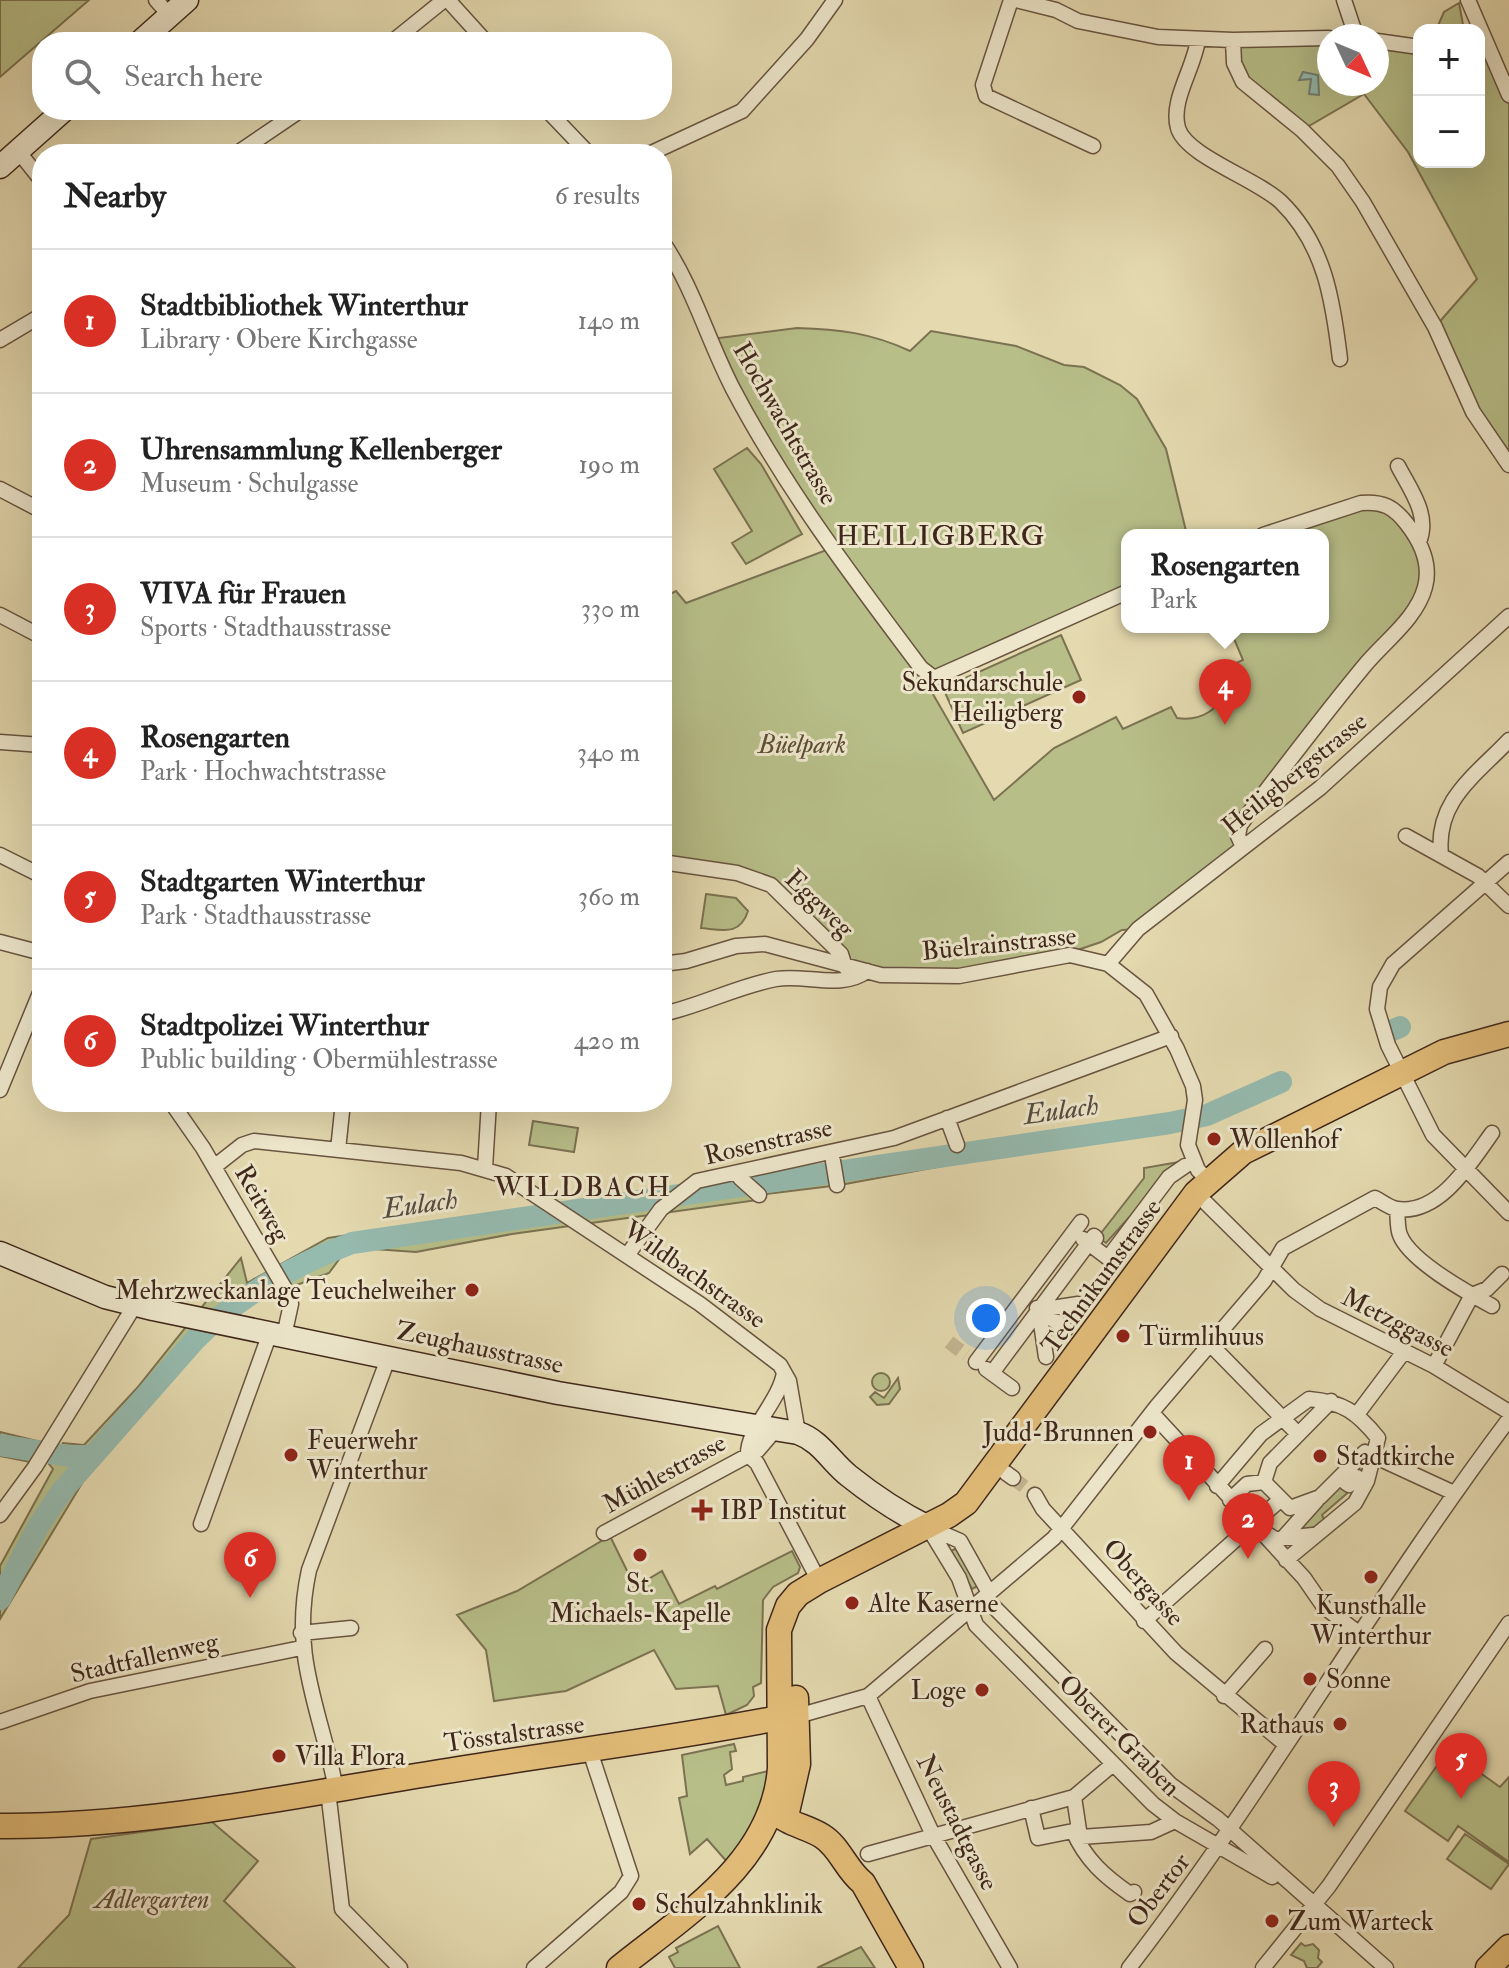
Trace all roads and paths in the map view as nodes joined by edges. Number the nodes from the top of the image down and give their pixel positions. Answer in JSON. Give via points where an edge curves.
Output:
{"nodes":[{"id":1,"x":187,"y":0,"type":"edge"},
{"id":2,"x":446,"y":0,"type":"edge"},
{"id":3,"x":835,"y":0,"type":"edge"},
{"id":4,"x":1014,"y":0,"type":"edge"},
{"id":5,"x":1344,"y":0,"type":"edge"},
{"id":6,"x":1468,"y":0,"type":"edge"},
{"id":7,"x":1058,"y":5,"type":"edge"},
{"id":8,"x":163,"y":8,"type":"edge"},
{"id":9,"x":1352,"y":24,"type":"edge"},
{"id":10,"x":1476,"y":24,"type":"edge"},
{"id":11,"x":147,"y":32,"type":"edge"},
{"id":12,"x":405,"y":32,"type":"edge"},
{"id":13,"x":476,"y":32,"type":"edge"},
{"id":14,"x":1317,"y":38,"type":"edge"},
{"id":15,"x":1198,"y":39,"type":"junction"},
{"id":16,"x":1233,"y":40,"type":"junction"},
{"id":17,"x":1389,"y":43,"type":"edge"},
{"id":18,"x":1413,"y":46,"type":"edge"},
{"id":19,"x":1485,"y":48,"type":"edge"},
{"id":20,"x":1506,"y":80,"type":"edge"},
{"id":21,"x":1509,"y":95,"type":"edge"},
{"id":22,"x":53,"y":120,"type":"edge"},
{"id":23,"x":286,"y":120,"type":"edge"},
{"id":24,"x":557,"y":120,"type":"edge"},
{"id":25,"x":251,"y":144,"type":"edge"},
{"id":26,"x":579,"y":144,"type":"edge"},
{"id":27,"x":671,"y":144,"type":"edge"},
{"id":28,"x":1093,"y":146,"type":"dead end"},
{"id":29,"x":18,"y":151,"type":"junction"},
{"id":30,"x":0,"y":167,"type":"edge"},
{"id":31,"x":32,"y":168,"type":"edge"},
{"id":32,"x":672,"y":262,"type":"edge"},
{"id":33,"x":32,"y":321,"type":"edge"},
{"id":34,"x":0,"y":340,"type":"edge"},
{"id":35,"x":1340,"y":359,"type":"dead end"},
{"id":36,"x":1509,"y":465,"type":"edge"},
{"id":37,"x":1398,"y":466,"type":"dead end"},
{"id":38,"x":0,"y":489,"type":"edge"},
{"id":39,"x":32,"y":506,"type":"edge"},
{"id":40,"x":1281,"y":529,"type":"edge"},
{"id":41,"x":1419,"y":542,"type":"junction"},
{"id":42,"x":1121,"y":595,"type":"edge"},
{"id":43,"x":0,"y":615,"type":"edge"},
{"id":44,"x":1509,"y":616,"type":"edge"},
{"id":45,"x":32,"y":632,"type":"edge"},
{"id":46,"x":1509,"y":740,"type":"edge"},
{"id":47,"x":0,"y":742,"type":"edge"},
{"id":48,"x":32,"y":744,"type":"edge"},
{"id":49,"x":1406,"y":836,"type":"dead end"},
{"id":50,"x":1243,"y":847,"type":"junction"},
{"id":51,"x":0,"y":855,"type":"edge"},
{"id":52,"x":1441,"y":855,"type":"junction"},
{"id":53,"x":1509,"y":862,"type":"edge"},
{"id":54,"x":672,"y":863,"type":"edge"},
{"id":55,"x":32,"y":871,"type":"edge"},
{"id":56,"x":1486,"y":885,"type":"junction"},
{"id":57,"x":1509,"y":906,"type":"edge"},
{"id":58,"x":0,"y":942,"type":"edge"},
{"id":59,"x":32,"y":950,"type":"edge"},
{"id":60,"x":672,"y":963,"type":"edge"},
{"id":61,"x":1108,"y":964,"type":"junction"},
{"id":62,"x":845,"y":967,"type":"junction"},
{"id":63,"x":867,"y":971,"type":"junction"},
{"id":64,"x":672,"y":1011,"type":"edge"},
{"id":65,"x":32,"y":1012,"type":"edge"},
{"id":66,"x":1509,"y":1034,"type":"edge"},
{"id":67,"x":1171,"y":1036,"type":"junction"},
{"id":68,"x":1405,"y":1080,"type":"junction"},
{"id":69,"x":0,"y":1090,"type":"edge"},
{"id":70,"x":178,"y":1112,"type":"edge"},
{"id":71,"x":342,"y":1112,"type":"edge"},
{"id":72,"x":488,"y":1112,"type":"edge"},
{"id":73,"x":947,"y":1118,"type":"junction"},
{"id":74,"x":1492,"y":1133,"type":"dead end"},
{"id":75,"x":957,"y":1145,"type":"dead end"},
{"id":76,"x":338,"y":1150,"type":"junction"},
{"id":77,"x":833,"y":1161,"type":"dead end"},
{"id":78,"x":1185,"y":1166,"type":"dead end"},
{"id":79,"x":214,"y":1167,"type":"junction"},
{"id":80,"x":485,"y":1168,"type":"junction"},
{"id":81,"x":1464,"y":1171,"type":"junction"},
{"id":82,"x":740,"y":1178,"type":"dead end"},
{"id":83,"x":837,"y":1185,"type":"dead end"},
{"id":84,"x":1207,"y":1191,"type":"junction"},
{"id":85,"x":759,"y":1195,"type":"dead end"},
{"id":86,"x":1397,"y":1209,"type":"junction"},
{"id":87,"x":1509,"y":1213,"type":"edge"},
{"id":88,"x":1092,"y":1241,"type":"junction"},
{"id":89,"x":0,"y":1253,"type":"edge"},
{"id":90,"x":628,"y":1254,"type":"junction"},
{"id":91,"x":1271,"y":1266,"type":"junction"},
{"id":92,"x":1502,"y":1274,"type":"dead end"},
{"id":93,"x":1472,"y":1295,"type":"junction"},
{"id":94,"x":1024,"y":1298,"type":"junction"},
{"id":95,"x":1078,"y":1304,"type":"dead end"},
{"id":96,"x":135,"y":1305,"type":"junction"},
{"id":97,"x":1492,"y":1306,"type":"dead end"},
{"id":98,"x":1039,"y":1310,"type":"junction"},
{"id":99,"x":1066,"y":1329,"type":"dead end"},
{"id":100,"x":277,"y":1334,"type":"junction"},
{"id":101,"x":1210,"y":1344,"type":"junction"},
{"id":102,"x":1403,"y":1353,"type":"junction"},
{"id":103,"x":389,"y":1356,"type":"junction"},
{"id":104,"x":1046,"y":1357,"type":"dead end"},
{"id":105,"x":1434,"y":1366,"type":"junction"},
{"id":106,"x":785,"y":1372,"type":"junction"},
{"id":107,"x":992,"y":1373,"type":"junction"},
{"id":108,"x":1015,"y":1390,"type":"dead end"},
{"id":109,"x":1331,"y":1401,"type":"junction"},
{"id":110,"x":1509,"y":1412,"type":"edge"},
{"id":111,"x":1152,"y":1413,"type":"junction"},
{"id":112,"x":1358,"y":1413,"type":"junction"},
{"id":113,"x":1281,"y":1418,"type":"junction"},
{"id":114,"x":1509,"y":1419,"type":"edge"},
{"id":115,"x":780,"y":1422,"type":"junction"},
{"id":116,"x":1298,"y":1434,"type":"junction"},
{"id":117,"x":748,"y":1455,"type":"junction"},
{"id":118,"x":1375,"y":1455,"type":"junction"},
{"id":119,"x":1232,"y":1469,"type":"junction"},
{"id":120,"x":1343,"y":1480,"type":"junction"},
{"id":121,"x":1264,"y":1482,"type":"junction"},
{"id":122,"x":1247,"y":1484,"type":"junction"},
{"id":123,"x":1365,"y":1485,"type":"junction"},
{"id":124,"x":1217,"y":1486,"type":"junction"},
{"id":125,"x":1454,"y":1493,"type":"junction"},
{"id":126,"x":1035,"y":1495,"type":"tunnel mouth"},
{"id":127,"x":1320,"y":1497,"type":"junction"},
{"id":128,"x":1230,"y":1500,"type":"junction"},
{"id":129,"x":1285,"y":1504,"type":"junction"},
{"id":130,"x":0,"y":1515,"type":"edge"},
{"id":131,"x":201,"y":1524,"type":"dead end"},
{"id":132,"x":1253,"y":1525,"type":"junction"},
{"id":133,"x":928,"y":1527,"type":"junction"},
{"id":134,"x":1061,"y":1527,"type":"junction"},
{"id":135,"x":604,"y":1533,"type":"dead end"},
{"id":136,"x":1313,"y":1535,"type":"junction"},
{"id":137,"x":1284,"y":1537,"type":"junction"},
{"id":138,"x":1286,"y":1560,"type":"junction"},
{"id":139,"x":819,"y":1581,"type":"junction"},
{"id":140,"x":988,"y":1591,"type":"junction"},
{"id":141,"x":973,"y":1609,"type":"junction"},
{"id":142,"x":1144,"y":1621,"type":"junction"},
{"id":143,"x":1509,"y":1623,"type":"edge"},
{"id":144,"x":351,"y":1628,"type":"dead end"},
{"id":145,"x":1360,"y":1634,"type":"junction"},
{"id":146,"x":301,"y":1641,"type":"junction"},
{"id":147,"x":1265,"y":1649,"type":"dead end"},
{"id":148,"x":868,"y":1696,"type":"junction"},
{"id":149,"x":1224,"y":1696,"type":"junction"},
{"id":150,"x":795,"y":1715,"type":"junction"},
{"id":151,"x":0,"y":1722,"type":"edge"},
{"id":152,"x":1286,"y":1745,"type":"junction"},
{"id":153,"x":590,"y":1751,"type":"junction"},
{"id":154,"x":1113,"y":1764,"type":"junction"},
{"id":155,"x":332,"y":1790,"type":"junction"},
{"id":156,"x":1074,"y":1797,"type":"junction"},
{"id":157,"x":1031,"y":1808,"type":"junction"},
{"id":158,"x":782,"y":1811,"type":"junction"},
{"id":159,"x":1175,"y":1821,"type":"junction"},
{"id":160,"x":0,"y":1826,"type":"edge"},
{"id":161,"x":1073,"y":1831,"type":"junction"},
{"id":162,"x":933,"y":1835,"type":"junction"},
{"id":163,"x":1223,"y":1838,"type":"junction"},
{"id":164,"x":868,"y":1854,"type":"dead end"},
{"id":165,"x":1134,"y":1892,"type":"dead end"},
{"id":166,"x":1314,"y":1904,"type":"junction"},
{"id":167,"x":1509,"y":1947,"type":"edge"},
{"id":168,"x":400,"y":1968,"type":"edge"},
{"id":169,"x":534,"y":1968,"type":"edge"},
{"id":170,"x":619,"y":1968,"type":"edge"},
{"id":171,"x":911,"y":1968,"type":"edge"},
{"id":172,"x":1010,"y":1968,"type":"edge"},
{"id":173,"x":1129,"y":1968,"type":"edge"},
{"id":174,"x":1263,"y":1968,"type":"edge"},
{"id":175,"x":1386,"y":1968,"type":"edge"},
{"id":176,"x":1488,"y":1968,"type":"edge"}],
"edges":[{"from":1,"to":8,"type":"street"},
{"from":2,"to":12,"type":"street"},
{"from":2,"to":13,"type":"street"},
{"from":3,"to":27,"type":"street","via":[[742,111]]},
{"from":4,"to":7,"type":"street","via":[[1041,9]]},
{"from":4,"to":28,"type":"street","via":[[983,85],[986,96]]},
{"from":5,"to":9,"type":"street"},
{"from":6,"to":10,"type":"street"},
{"from":7,"to":15,"type":"street","via":[[1072,19],[1115,30]]},
{"from":8,"to":11,"type":"street"},
{"from":14,"to":16,"type":"street"},
{"from":15,"to":16,"type":"street"},
{"from":15,"to":35,"type":"street","via":[[1176,116],[1179,132],[1189,146],[1259,184],[1299,224],[1331,289]]},
{"from":16,"to":36,"type":"street","via":[[1234,63],[1243,82],[1302,130],[1338,166],[1363,202],[1435,327],[1473,412]]},
{"from":17,"to":18,"type":"street"},
{"from":19,"to":20,"type":"street"},
{"from":20,"to":21,"type":"street"},
{"from":22,"to":29,"type":"street"},
{"from":23,"to":25,"type":"street"},
{"from":24,"to":26,"type":"street"},
{"from":29,"to":30,"type":"street"},
{"from":29,"to":31,"type":"street"},
{"from":32,"to":42,"type":"street","name":"Hochwachtstrasse","via":[[757,430],[832,548],[921,668],[934,678]]},
{"from":33,"to":34,"type":"street"},
{"from":37,"to":41,"type":"street","via":[[1424,517]]},
{"from":38,"to":39,"type":"street"},
{"from":40,"to":41,"type":"street","via":[[1377,501],[1398,514]]},
{"from":41,"to":50,"type":"street","via":[[1427,574],[1422,597],[1240,825]]},
{"from":43,"to":45,"type":"street"},
{"from":44,"to":50,"type":"street","name":"Heiligbergstrasse","via":[[1320,788]]},
{"from":46,"to":52,"type":"street","via":[[1446,809],[1439,829]]},
{"from":47,"to":48,"type":"street"},
{"from":49,"to":52,"type":"street"},
{"from":50,"to":61,"type":"street","name":"Heiligbergstrasse","via":[[1138,929]]},
{"from":51,"to":55,"type":"street"},
{"from":52,"to":56,"type":"street"},
{"from":53,"to":56,"type":"street"},
{"from":54,"to":62,"type":"street","name":"Eggweg","via":[[737,873],[771,885],[841,954]]},
{"from":56,"to":57,"type":"street"},
{"from":56,"to":68,"type":"street","via":[[1402,955],[1383,981],[1378,1015]]},
{"from":58,"to":59,"type":"street"},
{"from":60,"to":62,"type":"street","name":"Büelrainstrasse","via":[[765,944]]},
{"from":61,"to":63,"type":"street","name":"Büelrainstrasse","via":[[1070,955],[959,976]]},
{"from":61,"to":67,"type":"street","name":"Metzggasse","via":[[1146,994]]},
{"from":62,"to":63,"type":"street","name":"Büelrainstrasse"},
{"from":63,"to":64,"type":"street","via":[[844,982],[804,976],[774,979]]},
{"from":65,"to":69,"type":"street"},
{"from":66,"to":68,"type":"main road","name":"Technikumstrasse","via":[[1444,1052]]},
{"from":67,"to":73,"type":"street","name":"Rosenstrasse"},
{"from":67,"to":84,"type":"street","name":"Metzggasse","via":[[1193,1086],[1188,1145]]},
{"from":68,"to":81,"type":"street","via":[[1433,1135]]},
{"from":68,"to":84,"type":"main road","name":"Technikumstrasse","via":[[1243,1152]]},
{"from":70,"to":79,"type":"street","name":"Reitweg"},
{"from":71,"to":76,"type":"street"},
{"from":72,"to":80,"type":"street"},
{"from":73,"to":75,"type":"street"},
{"from":73,"to":90,"type":"street","name":"Rosenstrasse","via":[[894,1138],[693,1183],[661,1209]]},
{"from":74,"to":81,"type":"street"},
{"from":76,"to":79,"type":"street","name":"Wildbachstrasse","via":[[254,1141]]},
{"from":76,"to":80,"type":"street","name":"Wildbachstrasse"},
{"from":77,"to":83,"type":"street"},
{"from":78,"to":88,"type":"street","via":[[1169,1177],[1108,1258]]},
{"from":79,"to":100,"type":"street","name":"Reitweg","via":[[291,1304]]},
{"from":80,"to":90,"type":"street","name":"Wildbachstrasse"},
{"from":81,"to":86,"type":"street","via":[[1424,1205]]},
{"from":81,"to":87,"type":"street"},
{"from":82,"to":85,"type":"street"},
{"from":84,"to":91,"type":"street","name":"Metzggasse"},
{"from":84,"to":133,"type":"main road","name":"Technikumstrasse","via":[[976,1493]]},
{"from":86,"to":91,"type":"street","name":"Tösstalstrasse","via":[[1375,1198],[1283,1248]]},
{"from":86,"to":93,"type":"street","via":[[1400,1236],[1443,1277]]},
{"from":88,"to":94,"type":"street","via":[[1073,1227]]},
{"from":88,"to":98,"type":"street"},
{"from":89,"to":96,"type":"street","name":"Zeughausstrasse"},
{"from":90,"to":106,"type":"street","name":"Wildbachstrasse","via":[[744,1336]]},
{"from":91,"to":101,"type":"street","name":"Tösstalstrasse"},
{"from":91,"to":102,"type":"street","name":"Metzggasse","via":[[1320,1309]]},
{"from":92,"to":93,"type":"street"},
{"from":93,"to":97,"type":"street"},
{"from":93,"to":105,"type":"street"},
{"from":94,"to":98,"type":"street"},
{"from":94,"to":107,"type":"street","via":[[972,1359]]},
{"from":95,"to":98,"type":"street"},
{"from":96,"to":100,"type":"street","name":"Zeughausstrasse"},
{"from":96,"to":130,"type":"street"},
{"from":98,"to":99,"type":"street"},
{"from":98,"to":104,"type":"street"},
{"from":98,"to":107,"type":"street"},
{"from":100,"to":103,"type":"street","name":"Zeughausstrasse"},
{"from":100,"to":131,"type":"street","name":"Reitweg"},
{"from":101,"to":111,"type":"street","name":"Tösstalstrasse"},
{"from":101,"to":113,"type":"street"},
{"from":102,"to":105,"type":"street","name":"Metzggasse"},
{"from":102,"to":112,"type":"street"},
{"from":103,"to":115,"type":"street","name":"Zeughausstrasse","via":[[558,1393]]},
{"from":103,"to":146,"type":"street","via":[[309,1570]]},
{"from":105,"to":110,"type":"street","name":"Metzggasse"},
{"from":106,"to":115,"type":"street"},
{"from":106,"to":115,"type":"street"},
{"from":107,"to":108,"type":"street"},
{"from":109,"to":112,"type":"street"},
{"from":109,"to":113,"type":"street","via":[[1309,1399]]},
{"from":109,"to":116,"type":"street"},
{"from":111,"to":124,"type":"street"},
{"from":111,"to":134,"type":"street","name":"Tösstalstrasse"},
{"from":112,"to":118,"type":"street","via":[[1378,1438]]},
{"from":113,"to":116,"type":"street"},
{"from":113,"to":119,"type":"street"},
{"from":114,"to":125,"type":"street","name":"Obertor"},
{"from":115,"to":117,"type":"street","name":"Mühlestrasse"},
{"from":115,"to":133,"type":"street","name":"Zeughausstrasse","via":[[813,1439],[847,1474]]},
{"from":116,"to":121,"type":"street","via":[[1270,1463]]},
{"from":117,"to":135,"type":"street","name":"Mühlestrasse"},
{"from":117,"to":139,"type":"street"},
{"from":118,"to":120,"type":"street","via":[[1365,1452]]},
{"from":118,"to":123,"type":"street"},
{"from":118,"to":125,"type":"street"},
{"from":119,"to":122,"type":"street"},
{"from":119,"to":124,"type":"street"},
{"from":120,"to":123,"type":"street","via":[[1349,1485],[1357,1477]]},
{"from":120,"to":127,"type":"street"},
{"from":121,"to":122,"type":"street"},
{"from":121,"to":129,"type":"street"},
{"from":122,"to":128,"type":"street"},
{"from":123,"to":136,"type":"street","via":[[1355,1503]]},
{"from":124,"to":128,"type":"street"},
{"from":125,"to":145,"type":"street","name":"Obertor"},
{"from":126,"to":134,"type":"street","name":"Obergasse"},
{"from":127,"to":129,"type":"street"},
{"from":127,"to":137,"type":"street"},
{"from":128,"to":132,"type":"street"},
{"from":129,"to":132,"type":"street"},
{"from":129,"to":137,"type":"street"},
{"from":132,"to":137,"type":"street","via":[[1275,1539]]},
{"from":132,"to":138,"type":"street"},
{"from":132,"to":142,"type":"street"},
{"from":133,"to":139,"type":"main road","name":"Technikumstrasse"},
{"from":133,"to":140,"type":"street","via":[[960,1541]]},
{"from":133,"to":141,"type":"street","name":"Oberer Graben"},
{"from":134,"to":140,"type":"street","name":"Tösstalstrasse"},
{"from":134,"to":142,"type":"street","name":"Obergasse"},
{"from":136,"to":137,"type":"street"},
{"from":136,"to":138,"type":"street"},
{"from":137,"to":138,"type":"street"},
{"from":138,"to":145,"type":"street","via":[[1324,1607]]},
{"from":139,"to":150,"type":"main road","name":"Technikumstrasse","via":[[798,1594],[785,1613],[791,1628]]},
{"from":140,"to":141,"type":"street","name":"Tösstalstrasse"},
{"from":140,"to":163,"type":"street","via":[[989,1602]]},
{"from":141,"to":148,"type":"street","name":"Tösstalstrasse"},
{"from":141,"to":154,"type":"street","name":"Oberer Graben","via":[[976,1625]]},
{"from":142,"to":149,"type":"street","name":"Obergasse"},
{"from":143,"to":166,"type":"street"},
{"from":144,"to":146,"type":"street"},
{"from":145,"to":152,"type":"street","name":"Obertor"},
{"from":146,"to":151,"type":"street","name":"Stadtfallenweg","via":[[90,1691]]},
{"from":146,"to":155,"type":"street"},
{"from":147,"to":149,"type":"street"},
{"from":148,"to":150,"type":"street","name":"Tösstalstrasse"},
{"from":148,"to":162,"type":"street","name":"Neustadtgasse"},
{"from":149,"to":152,"type":"street","name":"Obergasse"},
{"from":150,"to":153,"type":"main road","name":"Tösstalstrasse"},
{"from":150,"to":158,"type":"main road","name":"Technikumstrasse","via":[[798,1764]]},
{"from":152,"to":163,"type":"street","name":"Obertor"},
{"from":153,"to":155,"type":"main road","name":"Tösstalstrasse"},
{"from":153,"to":169,"type":"street","via":[[631,1876],[621,1892]]},
{"from":154,"to":156,"type":"street"},
{"from":154,"to":159,"type":"street","name":"Oberer Graben"},
{"from":155,"to":160,"type":"main road","name":"Tösstalstrasse","via":[[97,1823]]},
{"from":155,"to":168,"type":"street","via":[[342,1909]]},
{"from":156,"to":157,"type":"street"},
{"from":156,"to":161,"type":"street","via":[[1079,1830]]},
{"from":157,"to":161,"type":"street","via":[[1038,1838]]},
{"from":157,"to":162,"type":"street"},
{"from":158,"to":170,"type":"main road","name":"Technikumstrasse","via":[[737,1869]]},
{"from":158,"to":171,"type":"main road","via":[[844,1834],[864,1868],[863,1883]]},
{"from":159,"to":161,"type":"street","via":[[1151,1832],[1081,1837]]},
{"from":159,"to":163,"type":"street","name":"Oberer Graben"},
{"from":161,"to":165,"type":"street","via":[[1087,1860]]},
{"from":162,"to":164,"type":"street"},
{"from":162,"to":172,"type":"street","name":"Neustadtgasse"},
{"from":163,"to":166,"type":"street","name":"Oberer Graben"},
{"from":163,"to":173,"type":"street","name":"Obertor"},
{"from":166,"to":174,"type":"street"},
{"from":166,"to":175,"type":"street","name":"Oberer Graben"},
{"from":167,"to":176,"type":"main road"}]}
